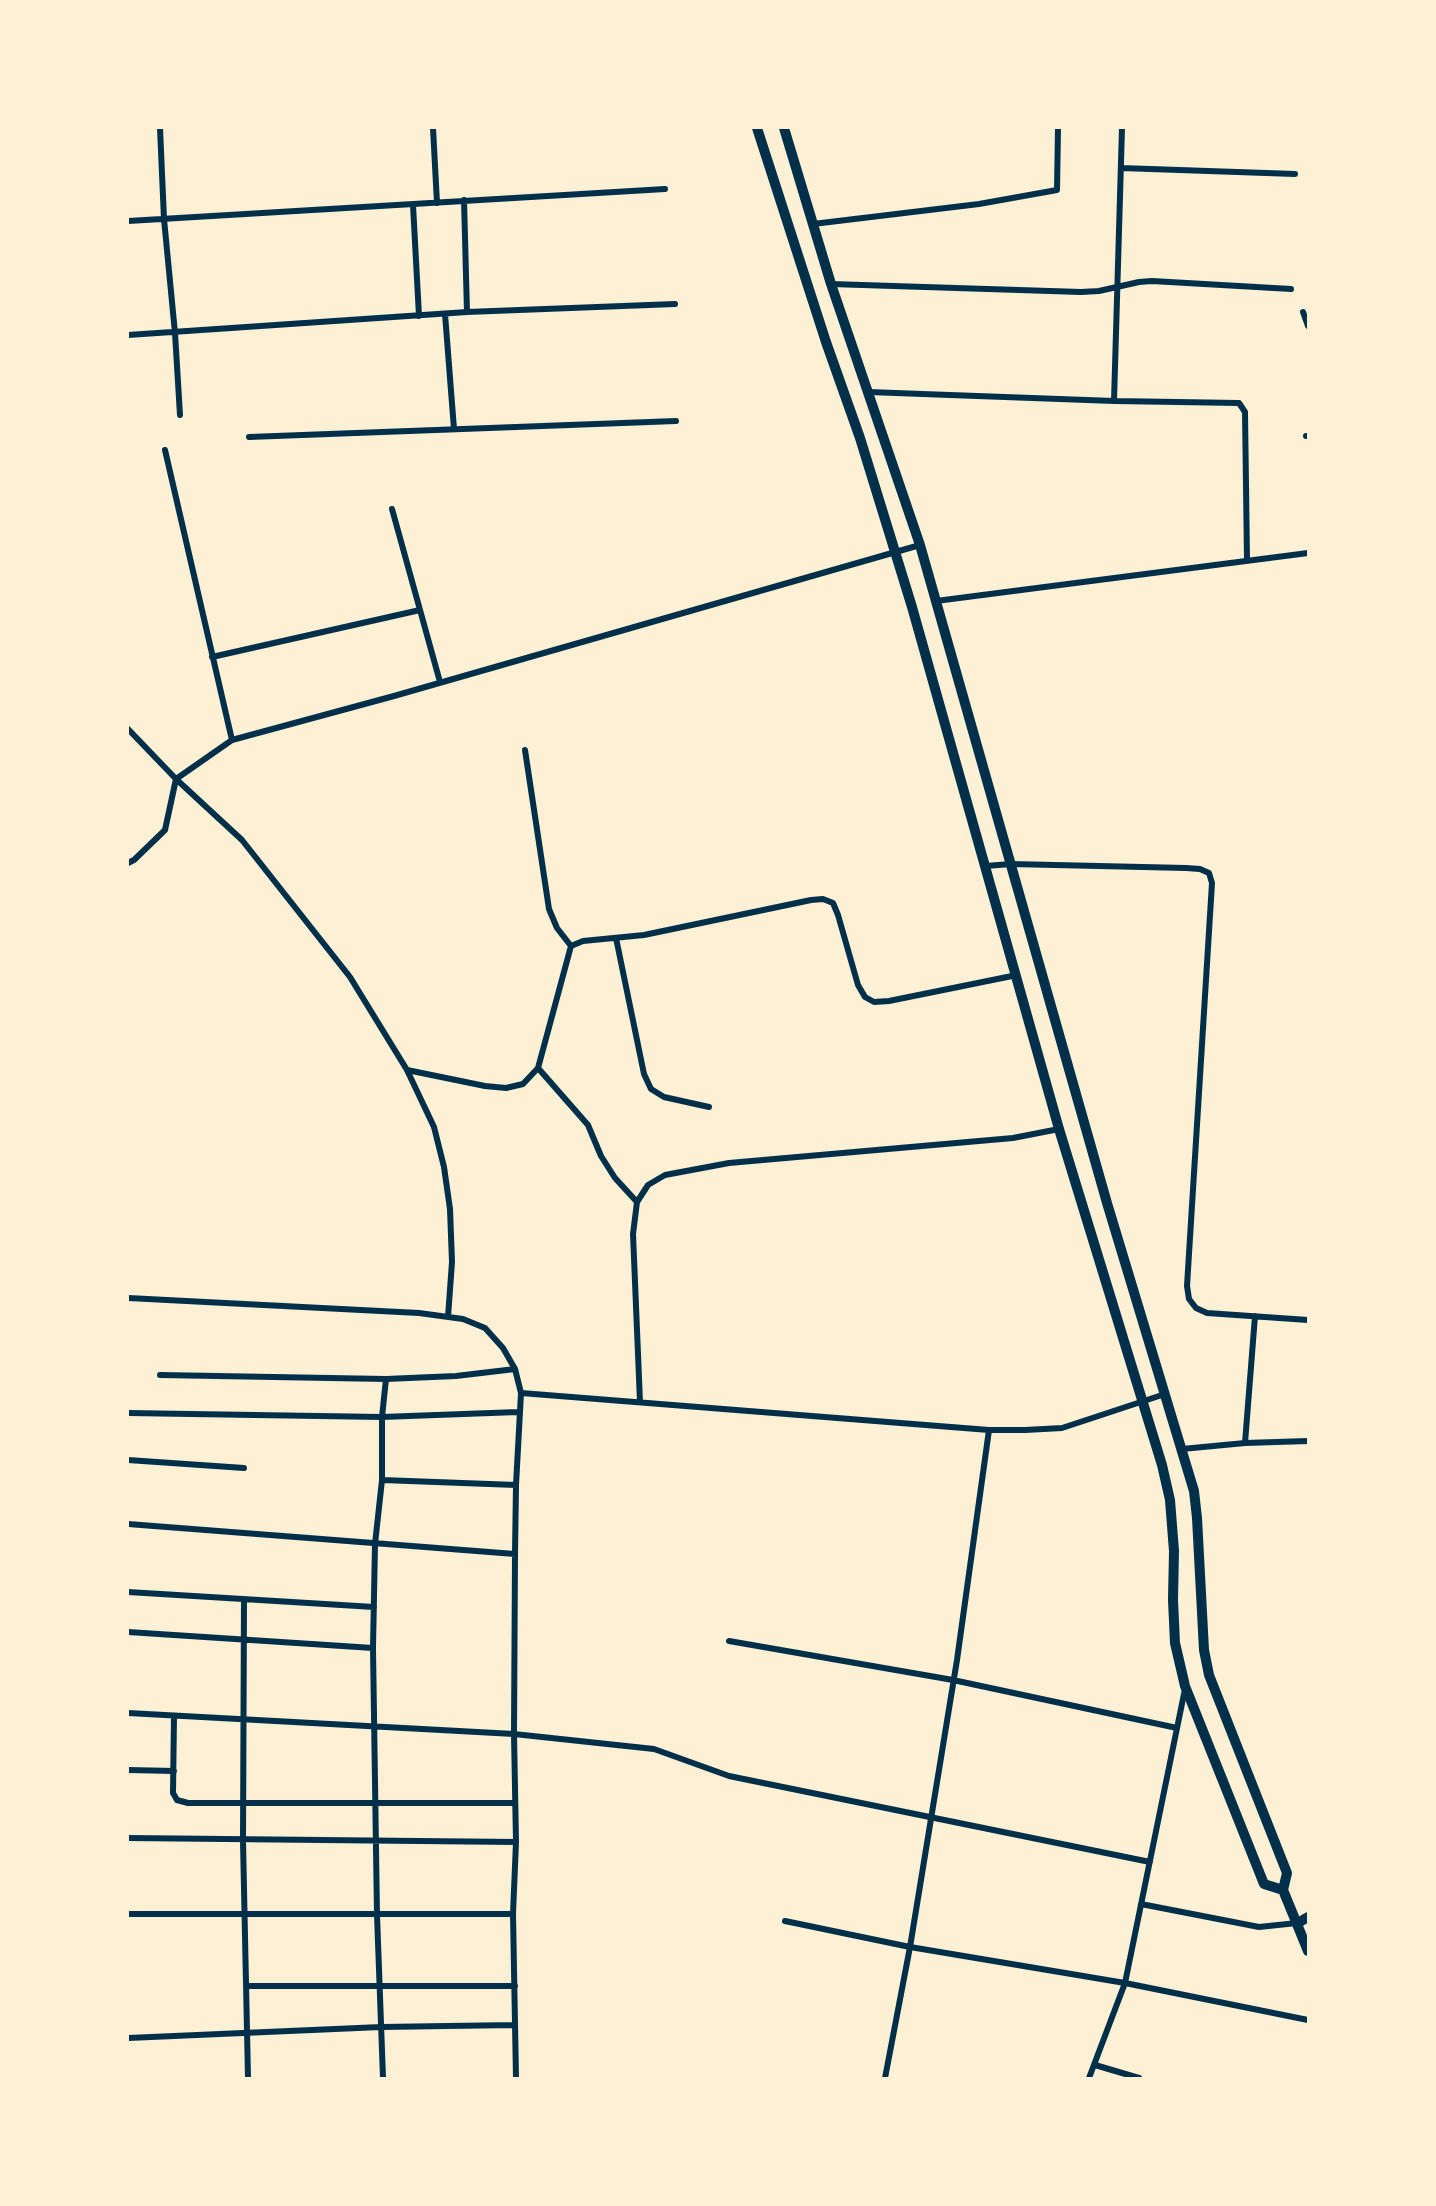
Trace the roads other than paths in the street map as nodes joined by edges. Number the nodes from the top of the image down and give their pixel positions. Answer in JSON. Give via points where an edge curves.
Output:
{"nodes":[{"id":1,"x":160,"y":128,"type":"edge"},
{"id":2,"x":433,"y":128,"type":"edge"},
{"id":3,"x":757,"y":128,"type":"edge"},
{"id":4,"x":784,"y":128,"type":"edge"},
{"id":5,"x":1058,"y":128,"type":"edge"},
{"id":6,"x":1122,"y":128,"type":"edge"},
{"id":7,"x":1121,"y":168,"type":"junction"},
{"id":8,"x":1295,"y":174,"type":"dead end"},
{"id":9,"x":664,"y":189,"type":"dead end"},
{"id":10,"x":464,"y":201,"type":"junction"},
{"id":11,"x":437,"y":203,"type":"junction"},
{"id":12,"x":413,"y":205,"type":"junction"},
{"id":13,"x":164,"y":219,"type":"junction"},
{"id":14,"x":128,"y":221,"type":"edge"},
{"id":15,"x":813,"y":224,"type":"junction"},
{"id":16,"x":831,"y":284,"type":"junction"},
{"id":17,"x":1117,"y":287,"type":"junction"},
{"id":18,"x":1291,"y":289,"type":"dead end"},
{"id":19,"x":675,"y":304,"type":"dead end"},
{"id":20,"x":468,"y":312,"type":"junction"},
{"id":21,"x":1303,"y":312,"type":"dead end"},
{"id":22,"x":445,"y":314,"type":"junction"},
{"id":23,"x":419,"y":316,"type":"junction"},
{"id":24,"x":1308,"y":326,"type":"edge"},
{"id":25,"x":175,"y":333,"type":"junction"},
{"id":26,"x":128,"y":335,"type":"edge"},
{"id":27,"x":868,"y":392,"type":"junction"},
{"id":28,"x":1114,"y":401,"type":"junction"},
{"id":29,"x":180,"y":415,"type":"dead end"},
{"id":30,"x":676,"y":421,"type":"dead end"},
{"id":31,"x":454,"y":429,"type":"junction"},
{"id":32,"x":249,"y":437,"type":"dead end"},
{"id":33,"x":165,"y":450,"type":"dead end"},
{"id":34,"x":392,"y":509,"type":"dead end"},
{"id":35,"x":920,"y":545,"type":"junction"},
{"id":36,"x":896,"y":553,"type":"junction"},
{"id":37,"x":1308,"y":553,"type":"edge"},
{"id":38,"x":1247,"y":560,"type":"junction"},
{"id":39,"x":936,"y":601,"type":"junction"},
{"id":40,"x":420,"y":610,"type":"junction"},
{"id":41,"x":212,"y":657,"type":"junction"},
{"id":42,"x":440,"y":682,"type":"junction"},
{"id":43,"x":128,"y":729,"type":"edge"},
{"id":44,"x":232,"y":740,"type":"junction"},
{"id":45,"x":525,"y":750,"type":"dead end"},
{"id":46,"x":176,"y":779,"type":"junction"},
{"id":47,"x":128,"y":863,"type":"edge"},
{"id":48,"x":1011,"y":864,"type":"junction"},
{"id":49,"x":986,"y":866,"type":"junction"},
{"id":50,"x":616,"y":938,"type":"junction"},
{"id":51,"x":571,"y":946,"type":"junction"},
{"id":52,"x":1017,"y":975,"type":"junction"},
{"id":53,"x":538,"y":1068,"type":"junction"},
{"id":54,"x":407,"y":1071,"type":"junction"},
{"id":55,"x":709,"y":1107,"type":"dead end"},
{"id":56,"x":1059,"y":1129,"type":"junction"},
{"id":57,"x":637,"y":1202,"type":"junction"},
{"id":58,"x":128,"y":1298,"type":"edge"},
{"id":59,"x":1255,"y":1316,"type":"junction"},
{"id":60,"x":448,"y":1317,"type":"junction"},
{"id":61,"x":1308,"y":1320,"type":"edge"},
{"id":62,"x":515,"y":1369,"type":"junction"},
{"id":63,"x":160,"y":1375,"type":"dead end"},
{"id":64,"x":386,"y":1379,"type":"junction"},
{"id":65,"x":521,"y":1393,"type":"junction"},
{"id":66,"x":1165,"y":1394,"type":"junction"},
{"id":67,"x":640,"y":1402,"type":"junction"},
{"id":68,"x":1142,"y":1402,"type":"junction"},
{"id":69,"x":518,"y":1412,"type":"junction"},
{"id":70,"x":128,"y":1413,"type":"edge"},
{"id":71,"x":382,"y":1417,"type":"junction"},
{"id":72,"x":989,"y":1430,"type":"junction"},
{"id":73,"x":1308,"y":1441,"type":"edge"},
{"id":74,"x":1245,"y":1443,"type":"junction"},
{"id":75,"x":1182,"y":1449,"type":"junction"},
{"id":76,"x":128,"y":1460,"type":"edge"},
{"id":77,"x":244,"y":1468,"type":"dead end"},
{"id":78,"x":382,"y":1480,"type":"junction"},
{"id":79,"x":516,"y":1485,"type":"junction"},
{"id":80,"x":128,"y":1524,"type":"edge"},
{"id":81,"x":375,"y":1544,"type":"junction"},
{"id":82,"x":515,"y":1554,"type":"junction"},
{"id":83,"x":128,"y":1592,"type":"edge"},
{"id":84,"x":244,"y":1600,"type":"junction"},
{"id":85,"x":374,"y":1607,"type":"junction"},
{"id":86,"x":128,"y":1632,"type":"edge"},
{"id":87,"x":244,"y":1639,"type":"junction"},
{"id":88,"x":729,"y":1641,"type":"dead end"},
{"id":89,"x":373,"y":1648,"type":"junction"},
{"id":90,"x":953,"y":1680,"type":"junction"},
{"id":91,"x":1185,"y":1686,"type":"junction"},
{"id":92,"x":128,"y":1713,"type":"edge"},
{"id":93,"x":174,"y":1716,"type":"junction"},
{"id":94,"x":243,"y":1718,"type":"junction"},
{"id":95,"x":375,"y":1727,"type":"junction"},
{"id":96,"x":1177,"y":1728,"type":"junction"},
{"id":97,"x":514,"y":1734,"type":"junction"},
{"id":98,"x":128,"y":1770,"type":"edge"},
{"id":99,"x":174,"y":1772,"type":"junction"},
{"id":100,"x":243,"y":1802,"type":"junction"},
{"id":101,"x":376,"y":1802,"type":"junction"},
{"id":102,"x":515,"y":1803,"type":"junction"},
{"id":103,"x":931,"y":1817,"type":"junction"},
{"id":104,"x":128,"y":1838,"type":"edge"},
{"id":105,"x":376,"y":1840,"type":"junction"},
{"id":106,"x":243,"y":1841,"type":"junction"},
{"id":107,"x":516,"y":1842,"type":"junction"},
{"id":108,"x":1150,"y":1862,"type":"junction"},
{"id":109,"x":1283,"y":1890,"type":"junction"},
{"id":110,"x":1141,"y":1904,"type":"junction"},
{"id":111,"x":128,"y":1914,"type":"edge"},
{"id":112,"x":244,"y":1914,"type":"junction"},
{"id":113,"x":513,"y":1914,"type":"junction"},
{"id":114,"x":377,"y":1915,"type":"junction"},
{"id":115,"x":1308,"y":1917,"type":"edge"},
{"id":116,"x":785,"y":1921,"type":"dead end"},
{"id":117,"x":1298,"y":1923,"type":"junction"},
{"id":118,"x":910,"y":1947,"type":"junction"},
{"id":119,"x":1308,"y":1951,"type":"edge"},
{"id":120,"x":1125,"y":1983,"type":"junction"},
{"id":121,"x":246,"y":1986,"type":"junction"},
{"id":122,"x":380,"y":1986,"type":"junction"},
{"id":123,"x":515,"y":1986,"type":"junction"},
{"id":124,"x":1308,"y":2020,"type":"edge"},
{"id":125,"x":515,"y":2025,"type":"junction"},
{"id":126,"x":381,"y":2027,"type":"junction"},
{"id":127,"x":247,"y":2033,"type":"junction"},
{"id":128,"x":128,"y":2038,"type":"edge"},
{"id":129,"x":1095,"y":2065,"type":"junction"},
{"id":130,"x":248,"y":2079,"type":"edge"},
{"id":131,"x":383,"y":2079,"type":"edge"},
{"id":132,"x":516,"y":2079,"type":"edge"},
{"id":133,"x":885,"y":2079,"type":"edge"},
{"id":134,"x":1089,"y":2079,"type":"edge"},
{"id":135,"x":1139,"y":2079,"type":"edge"}],
"edges":[{"from":1,"to":13,"type":"street"},
{"from":2,"to":11,"type":"street"},
{"from":3,"to":36,"type":"street"},
{"from":4,"to":15,"type":"street"},
{"from":5,"to":15,"type":"street","via":[[1057,190],[979,204]]},
{"from":6,"to":7,"type":"street"},
{"from":7,"to":8,"type":"street"},
{"from":7,"to":17,"type":"street"},
{"from":9,"to":10,"type":"street"},
{"from":10,"to":11,"type":"street"},
{"from":10,"to":20,"type":"street"},
{"from":11,"to":12,"type":"street"},
{"from":12,"to":13,"type":"street"},
{"from":12,"to":23,"type":"street"},
{"from":13,"to":14,"type":"street"},
{"from":13,"to":25,"type":"street"},
{"from":15,"to":16,"type":"street"},
{"from":16,"to":17,"type":"street","via":[[1081,292]]},
{"from":16,"to":27,"type":"street"},
{"from":17,"to":18,"type":"street","via":[[1152,281]]},
{"from":17,"to":28,"type":"street"},
{"from":19,"to":20,"type":"street"},
{"from":20,"to":22,"type":"street"},
{"from":21,"to":24,"type":"street"},
{"from":22,"to":23,"type":"street"},
{"from":22,"to":31,"type":"street"},
{"from":23,"to":25,"type":"street"},
{"from":25,"to":26,"type":"street"},
{"from":25,"to":29,"type":"street"},
{"from":27,"to":28,"type":"street"},
{"from":27,"to":35,"type":"street"},
{"from":28,"to":38,"type":"street","via":[[1239,403],[1245,412]]},
{"from":30,"to":31,"type":"street"},
{"from":31,"to":32,"type":"street"},
{"from":33,"to":41,"type":"street"},
{"from":34,"to":40,"type":"street"},
{"from":35,"to":36,"type":"street"},
{"from":35,"to":39,"type":"street"},
{"from":36,"to":42,"type":"street"},
{"from":36,"to":49,"type":"street"},
{"from":37,"to":38,"type":"street"},
{"from":38,"to":39,"type":"street"},
{"from":39,"to":48,"type":"street"},
{"from":40,"to":41,"type":"street"},
{"from":40,"to":42,"type":"street"},
{"from":41,"to":44,"type":"street"},
{"from":42,"to":44,"type":"street"},
{"from":43,"to":46,"type":"street"},
{"from":44,"to":46,"type":"street"},
{"from":45,"to":51,"type":"street","via":[[549,909]]},
{"from":46,"to":47,"type":"street","via":[[165,830]]},
{"from":46,"to":54,"type":"street","via":[[242,840],[294,905],[350,976]]},
{"from":48,"to":49,"type":"street"},
{"from":48,"to":59,"type":"street","via":[[1186,868],[1209,873],[1212,883],[1187,1286],[1189,1299],[1207,1313]]},
{"from":48,"to":66,"type":"street"},
{"from":49,"to":52,"type":"street"},
{"from":50,"to":51,"type":"street"},
{"from":50,"to":52,"type":"street","via":[[822,899],[833,903],[858,985],[865,997],[874,1002]]},
{"from":50,"to":55,"type":"street","via":[[644,1074],[651,1089],[664,1097]]},
{"from":51,"to":53,"type":"street"},
{"from":52,"to":56,"type":"street"},
{"from":53,"to":54,"type":"street","via":[[523,1084],[506,1088]]},
{"from":53,"to":57,"type":"street","via":[[588,1125],[615,1178]]},
{"from":54,"to":60,"type":"street","via":[[434,1127],[444,1167],[452,1262]]},
{"from":56,"to":57,"type":"street","via":[[1013,1138],[729,1163],[665,1175],[648,1185]]},
{"from":56,"to":68,"type":"street"},
{"from":57,"to":67,"type":"street","via":[[633,1234]]},
{"from":58,"to":60,"type":"street","via":[[419,1312]]},
{"from":59,"to":61,"type":"street"},
{"from":59,"to":74,"type":"street"},
{"from":60,"to":62,"type":"street","via":[[485,1328]]},
{"from":62,"to":64,"type":"street"},
{"from":62,"to":65,"type":"street"},
{"from":63,"to":64,"type":"street"},
{"from":64,"to":71,"type":"street"},
{"from":65,"to":67,"type":"street"},
{"from":65,"to":69,"type":"street"},
{"from":66,"to":68,"type":"street"},
{"from":66,"to":75,"type":"street"},
{"from":67,"to":72,"type":"street"},
{"from":68,"to":72,"type":"street","via":[[1062,1428]]},
{"from":68,"to":91,"type":"street","via":[[1170,1500],[1175,1643]]},
{"from":69,"to":71,"type":"street"},
{"from":69,"to":79,"type":"street"},
{"from":70,"to":71,"type":"street"},
{"from":71,"to":78,"type":"street"},
{"from":72,"to":90,"type":"street"},
{"from":73,"to":74,"type":"street"},
{"from":74,"to":75,"type":"street"},
{"from":75,"to":109,"type":"street","via":[[1194,1491],[1204,1650],[1209,1674],[1287,1872]]},
{"from":76,"to":77,"type":"street"},
{"from":78,"to":79,"type":"street"},
{"from":78,"to":81,"type":"street"},
{"from":79,"to":82,"type":"street"},
{"from":80,"to":81,"type":"street"},
{"from":81,"to":82,"type":"street"},
{"from":81,"to":85,"type":"street"},
{"from":82,"to":97,"type":"street"},
{"from":83,"to":84,"type":"street"},
{"from":84,"to":85,"type":"street"},
{"from":84,"to":87,"type":"street"},
{"from":85,"to":89,"type":"street"},
{"from":86,"to":87,"type":"street"},
{"from":87,"to":89,"type":"street"},
{"from":87,"to":94,"type":"street"},
{"from":88,"to":90,"type":"street"},
{"from":89,"to":95,"type":"street"},
{"from":90,"to":96,"type":"street"},
{"from":90,"to":103,"type":"street"},
{"from":91,"to":96,"type":"street"},
{"from":91,"to":109,"type":"street","via":[[1264,1884]]},
{"from":92,"to":93,"type":"street"},
{"from":93,"to":94,"type":"street"},
{"from":93,"to":99,"type":"street"},
{"from":94,"to":95,"type":"street"},
{"from":94,"to":100,"type":"street"},
{"from":95,"to":97,"type":"street"},
{"from":95,"to":101,"type":"street"},
{"from":96,"to":108,"type":"street"},
{"from":97,"to":102,"type":"street"},
{"from":97,"to":103,"type":"street","via":[[654,1749],[729,1776]]},
{"from":98,"to":99,"type":"street"},
{"from":99,"to":100,"type":"street","via":[[173,1792],[177,1800]]},
{"from":100,"to":101,"type":"street"},
{"from":100,"to":106,"type":"street"},
{"from":101,"to":102,"type":"street"},
{"from":101,"to":105,"type":"street"},
{"from":102,"to":107,"type":"street"},
{"from":103,"to":108,"type":"street"},
{"from":103,"to":118,"type":"street"},
{"from":104,"to":106,"type":"street"},
{"from":105,"to":106,"type":"street"},
{"from":105,"to":107,"type":"street"},
{"from":105,"to":114,"type":"street"},
{"from":106,"to":112,"type":"street"},
{"from":107,"to":113,"type":"street"},
{"from":108,"to":110,"type":"street"},
{"from":109,"to":117,"type":"street"},
{"from":110,"to":117,"type":"street","via":[[1259,1927]]},
{"from":110,"to":120,"type":"street"},
{"from":111,"to":112,"type":"street"},
{"from":112,"to":114,"type":"street"},
{"from":112,"to":121,"type":"street"},
{"from":113,"to":114,"type":"street"},
{"from":113,"to":123,"type":"street"},
{"from":114,"to":122,"type":"street"},
{"from":115,"to":117,"type":"street"},
{"from":116,"to":118,"type":"street"},
{"from":117,"to":119,"type":"street"},
{"from":118,"to":120,"type":"street"},
{"from":118,"to":133,"type":"street"},
{"from":120,"to":124,"type":"street"},
{"from":120,"to":129,"type":"street"},
{"from":121,"to":122,"type":"street"},
{"from":121,"to":127,"type":"street"},
{"from":122,"to":123,"type":"street"},
{"from":122,"to":126,"type":"street"},
{"from":123,"to":125,"type":"street"},
{"from":125,"to":126,"type":"street"},
{"from":125,"to":132,"type":"street"},
{"from":126,"to":127,"type":"street"},
{"from":126,"to":131,"type":"street"},
{"from":127,"to":128,"type":"street"},
{"from":127,"to":130,"type":"street"},
{"from":129,"to":134,"type":"street"},
{"from":129,"to":135,"type":"street"}]}
